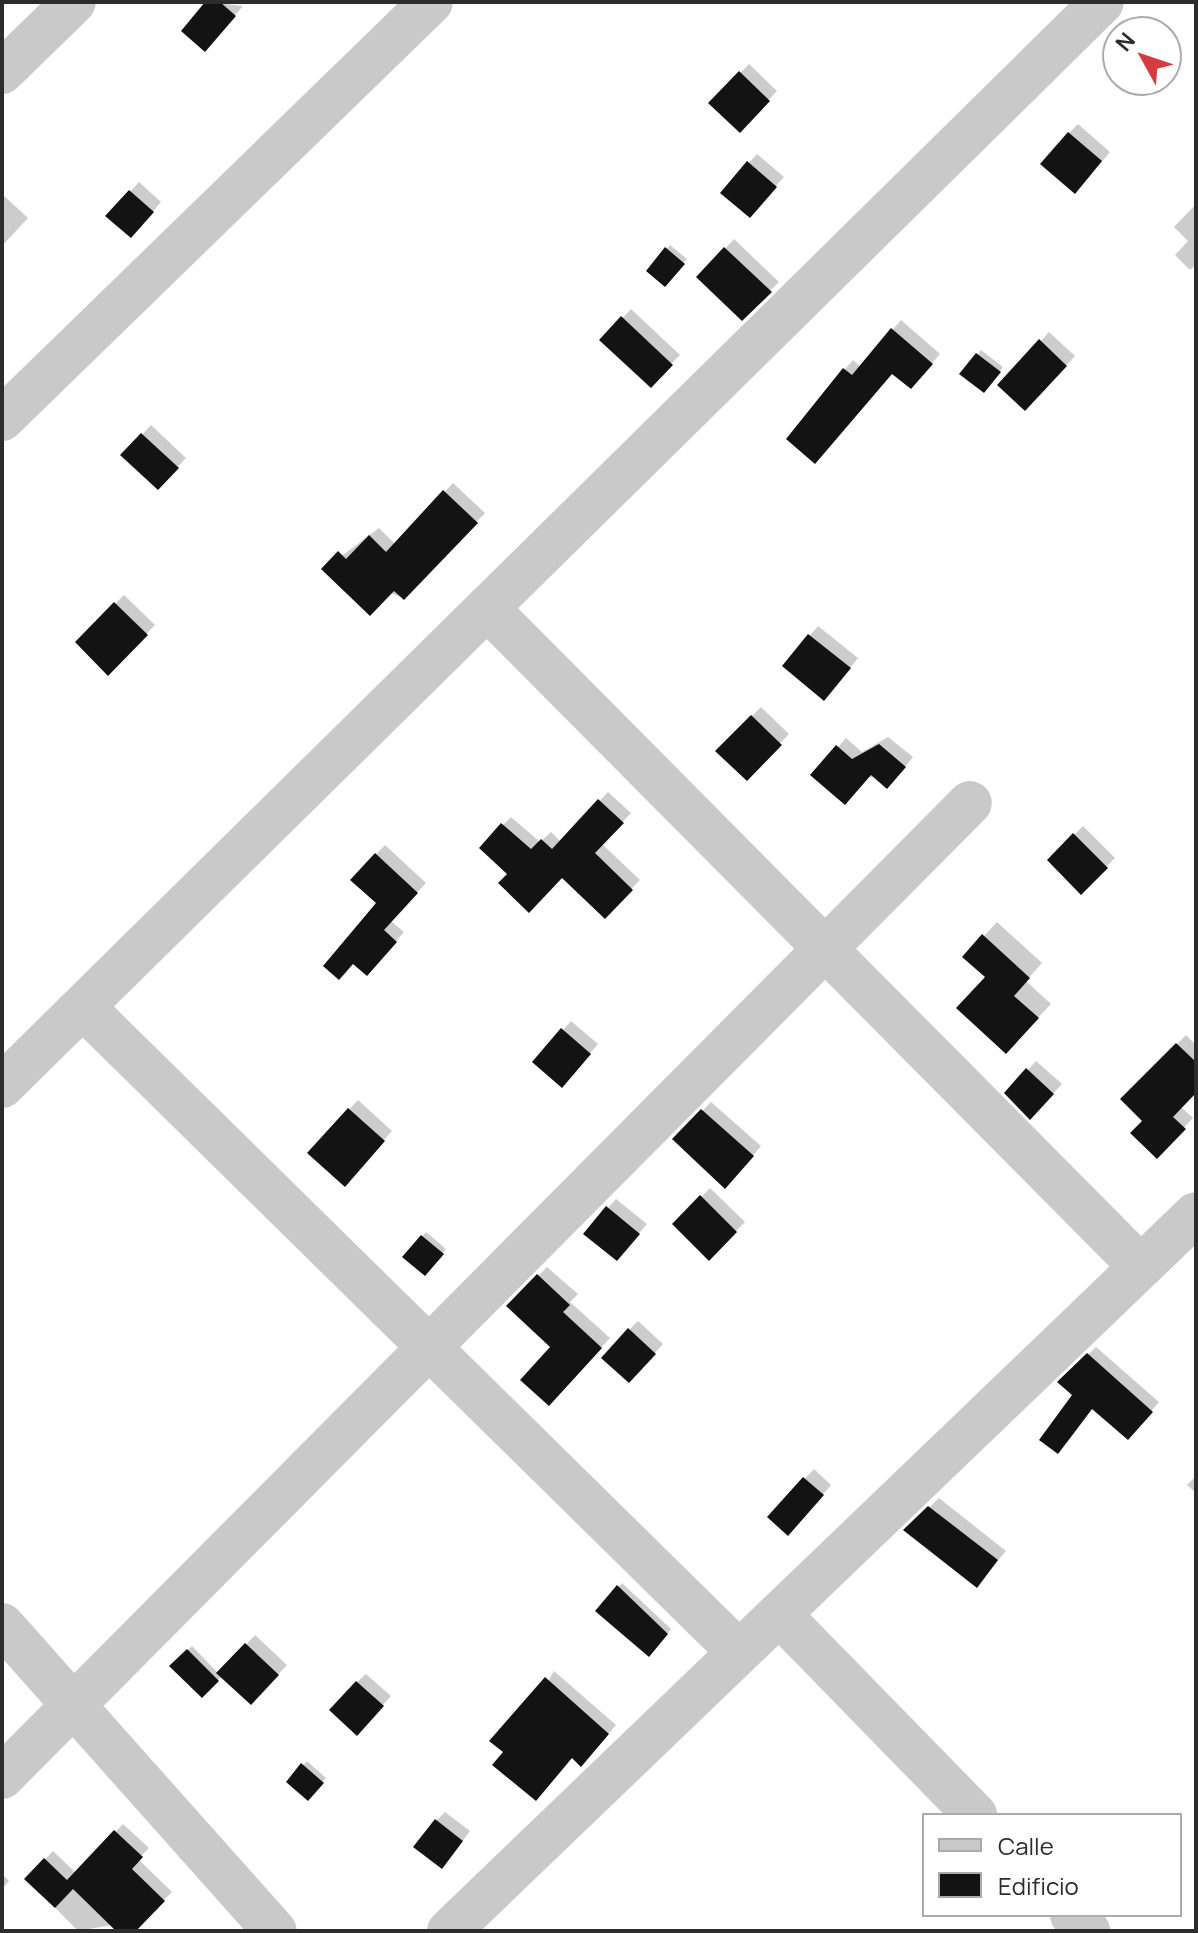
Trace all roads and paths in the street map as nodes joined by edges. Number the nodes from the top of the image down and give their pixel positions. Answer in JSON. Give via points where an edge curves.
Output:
{"nodes":[{"id":1,"x":74,"y":2,"type":"edge"},
{"id":2,"x":431,"y":2,"type":"edge"},
{"id":3,"x":1102,"y":2,"type":"edge"},
{"id":4,"x":2,"y":72,"type":"edge"},
{"id":5,"x":2,"y":419,"type":"edge"},
{"id":6,"x":487,"y":608,"type":"junction"},
{"id":7,"x":970,"y":803,"type":"dead end"},
{"id":8,"x":825,"y":949,"type":"junction"},
{"id":9,"x":83,"y":1007,"type":"junction"},
{"id":10,"x":2,"y":1086,"type":"edge"},
{"id":11,"x":1196,"y":1214,"type":"edge"},
{"id":12,"x":1141,"y":1267,"type":"junction"},
{"id":13,"x":430,"y":1347,"type":"junction"},
{"id":14,"x":779,"y":1614,"type":"junction"},
{"id":15,"x":2,"y":1625,"type":"edge"},
{"id":16,"x":739,"y":1652,"type":"junction"},
{"id":17,"x":74,"y":1705,"type":"junction"},
{"id":18,"x":2,"y":1777,"type":"edge"},
{"id":19,"x":973,"y":1813,"type":"edge"},
{"id":20,"x":275,"y":1931,"type":"edge"},
{"id":21,"x":449,"y":1931,"type":"edge"}],
"edges":[{"from":1,"to":4,"type":"street"},
{"from":2,"to":5,"type":"street"},
{"from":3,"to":6,"type":"street"},
{"from":6,"to":8,"type":"street"},
{"from":6,"to":9,"type":"street"},
{"from":7,"to":8,"type":"street"},
{"from":8,"to":12,"type":"street"},
{"from":8,"to":13,"type":"street"},
{"from":9,"to":10,"type":"street"},
{"from":9,"to":13,"type":"street"},
{"from":11,"to":12,"type":"street"},
{"from":12,"to":14,"type":"street"},
{"from":13,"to":16,"type":"street"},
{"from":13,"to":17,"type":"street"},
{"from":14,"to":16,"type":"street"},
{"from":14,"to":19,"type":"street"},
{"from":15,"to":17,"type":"street"},
{"from":16,"to":21,"type":"street"},
{"from":17,"to":18,"type":"street"},
{"from":17,"to":20,"type":"street"}]}
